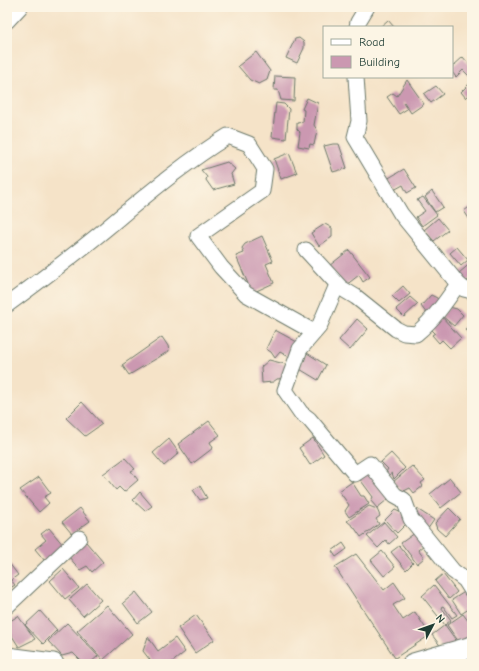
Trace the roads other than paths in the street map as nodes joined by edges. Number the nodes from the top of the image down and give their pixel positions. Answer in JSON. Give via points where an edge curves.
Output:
{"nodes":[{"id":1,"x":20,"y":7,"type":"edge"},
{"id":2,"x":367,"y":7,"type":"edge"},
{"id":3,"x":7,"y":21,"type":"edge"},
{"id":4,"x":357,"y":26,"type":"edge"},
{"id":5,"x":356,"y":78,"type":"edge"},
{"id":6,"x":306,"y":250,"type":"dead end"},
{"id":7,"x":337,"y":284,"type":"junction"},
{"id":8,"x":458,"y":284,"type":"junction"},
{"id":9,"x":472,"y":291,"type":"edge"},
{"id":10,"x":7,"y":305,"type":"edge"},
{"id":11,"x":314,"y":332,"type":"junction"},
{"id":12,"x":79,"y":538,"type":"dead end"},
{"id":13,"x":472,"y":591,"type":"edge"},
{"id":14,"x":7,"y":606,"type":"edge"},
{"id":15,"x":472,"y":647,"type":"edge"},
{"id":16,"x":7,"y":658,"type":"edge"},
{"id":17,"x":53,"y":664,"type":"edge"},
{"id":18,"x":413,"y":664,"type":"edge"}],
"edges":[{"from":1,"to":3,"type":"street"},
{"from":2,"to":4,"type":"street"},
{"from":5,"to":8,"type":"street","via":[[359,121],[355,138],[401,214]]},
{"from":6,"to":7,"type":"street"},
{"from":7,"to":8,"type":"street","via":[[396,329],[416,334],[435,317]]},
{"from":7,"to":11,"type":"street","via":[[319,327]]},
{"from":8,"to":9,"type":"street"},
{"from":10,"to":11,"type":"street","via":[[120,218],[158,185],[228,136],[249,144],[265,169],[262,191],[198,236],[221,267],[246,294]]},
{"from":11,"to":13,"type":"street","via":[[300,349],[285,390],[301,413],[309,418],[356,474],[370,464],[404,500],[411,519]]},
{"from":12,"to":14,"type":"street"},
{"from":15,"to":18,"type":"street"},
{"from":16,"to":17,"type":"street"}]}
